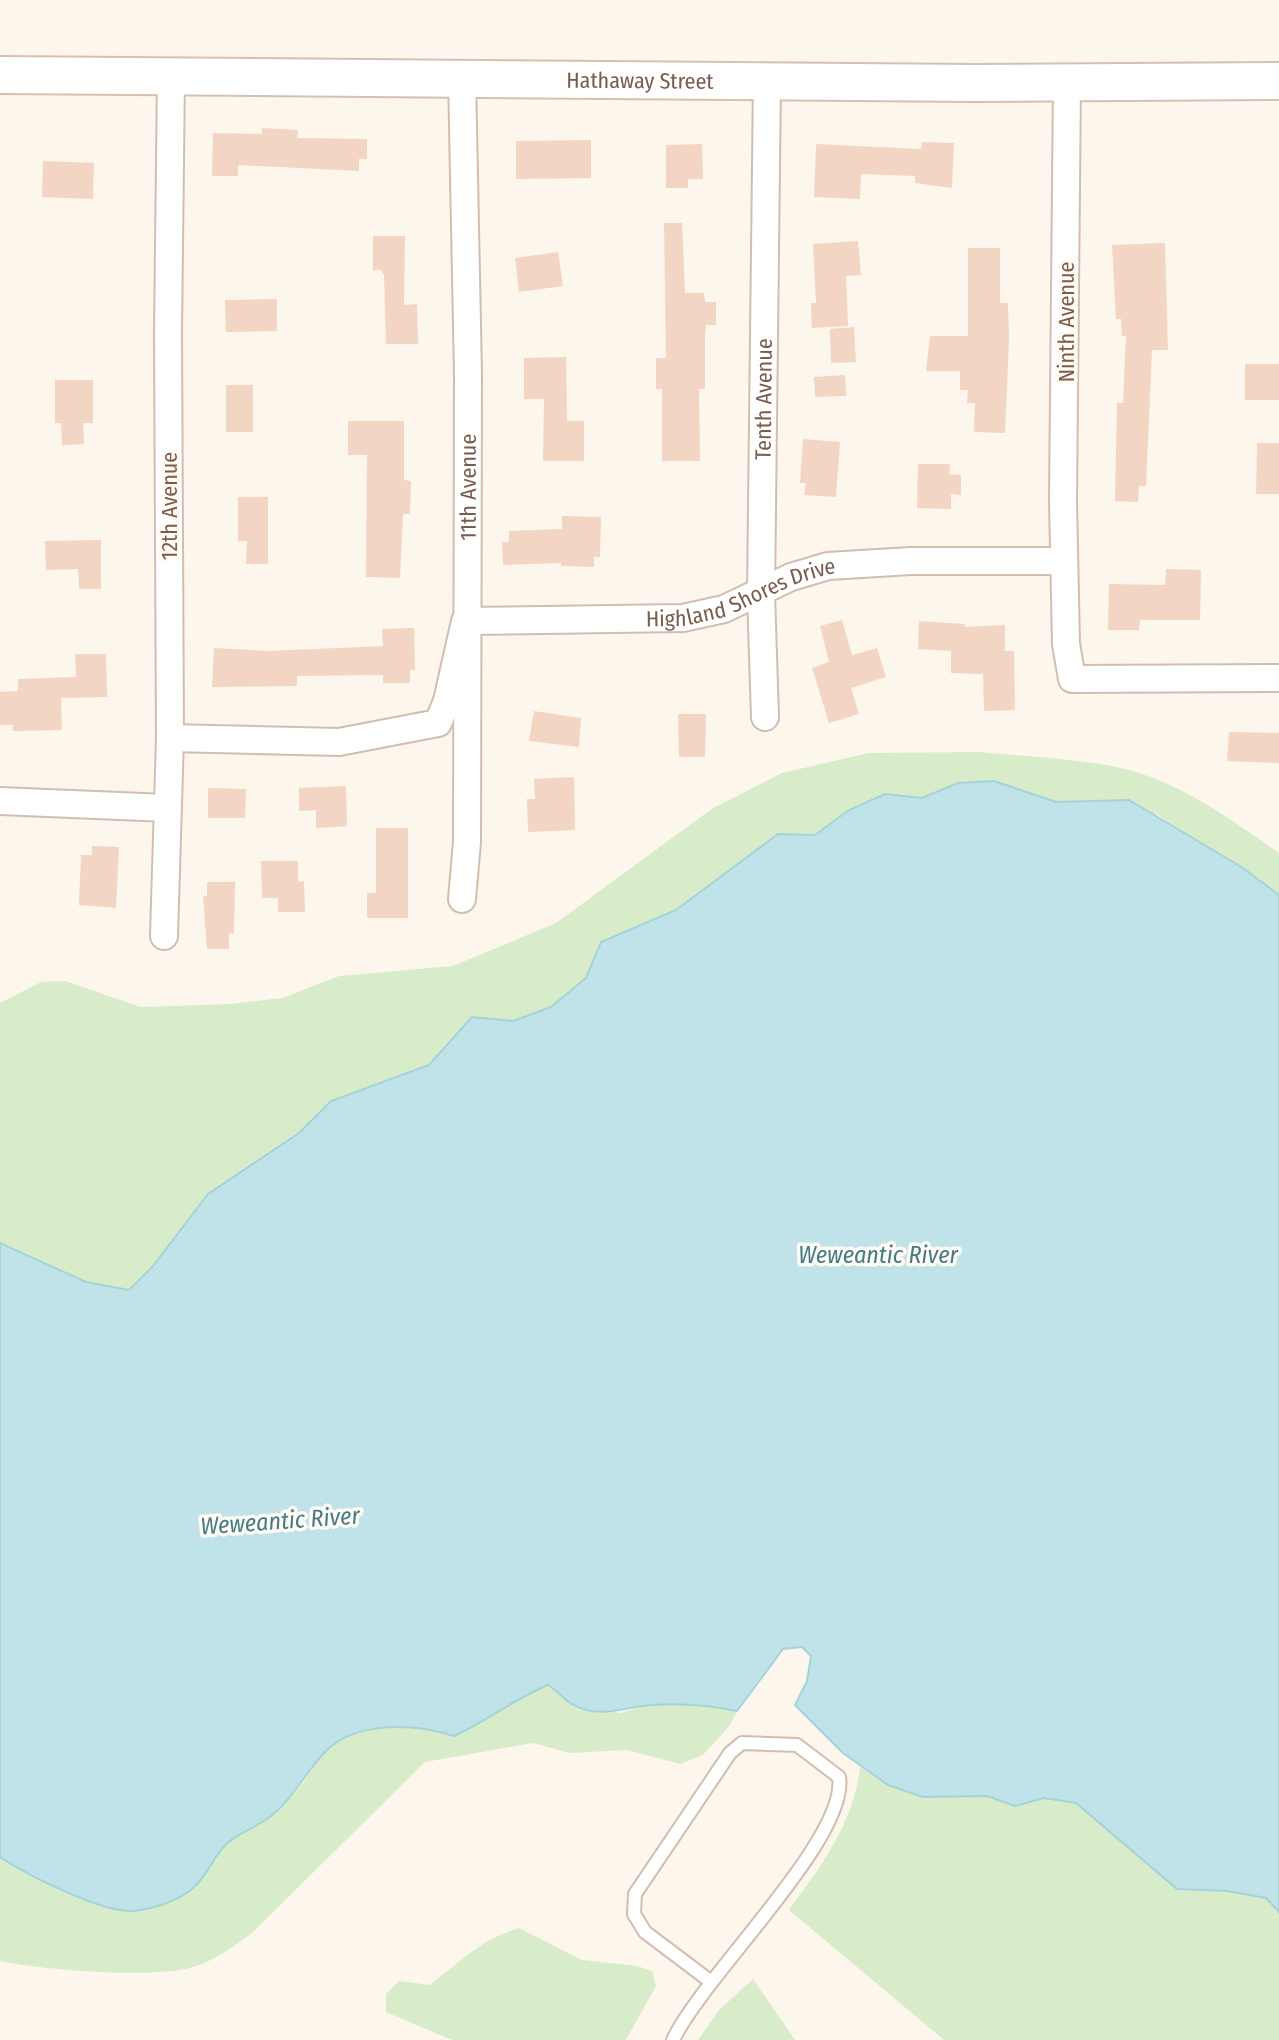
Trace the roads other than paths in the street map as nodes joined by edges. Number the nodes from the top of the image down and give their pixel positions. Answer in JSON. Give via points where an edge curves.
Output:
{"nodes":[{"id":1,"x":0,"y":75,"type":"edge"},
{"id":2,"x":171,"y":76,"type":"junction"},
{"id":3,"x":462,"y":77,"type":"junction"},
{"id":4,"x":767,"y":80,"type":"junction"},
{"id":5,"x":1279,"y":81,"type":"edge"},
{"id":6,"x":1067,"y":82,"type":"junction"},
{"id":7,"x":1064,"y":561,"type":"junction"},
{"id":8,"x":761,"y":594,"type":"junction"},
{"id":9,"x":465,"y":621,"type":"junction"},
{"id":10,"x":1279,"y":678,"type":"edge"},
{"id":11,"x":765,"y":717,"type":"dead end"},
{"id":12,"x":170,"y":738,"type":"junction"},
{"id":13,"x":0,"y":801,"type":"edge"},
{"id":14,"x":167,"y":808,"type":"junction"},
{"id":15,"x":462,"y":899,"type":"dead end"},
{"id":16,"x":164,"y":936,"type":"dead end"},
{"id":17,"x":710,"y":1981,"type":"junction"},
{"id":18,"x":673,"y":2040,"type":"edge"}],
"edges":[{"from":1,"to":2,"type":"street","name":"Hathaway Street"},
{"from":2,"to":3,"type":"street","name":"Hathaway Street"},
{"from":2,"to":12,"type":"street","name":"12th Avenue"},
{"from":3,"to":4,"type":"street","name":"Hathaway Street"},
{"from":3,"to":9,"type":"street","name":"11th Avenue","via":[[468,375]]},
{"from":4,"to":6,"type":"street","name":"Hathaway Street"},
{"from":4,"to":8,"type":"street","name":"Tenth Avenue"},
{"from":5,"to":6,"type":"street","name":"Hathaway Street"},
{"from":6,"to":7,"type":"street","name":"Ninth Avenue"},
{"from":7,"to":8,"type":"street","name":"Highland Shores Drive","via":[[828,566],[791,577]]},
{"from":7,"to":10,"type":"street","via":[[1072,679]]},
{"from":8,"to":9,"type":"street","name":"Highland Shores Drive","via":[[683,618]]},
{"from":8,"to":11,"type":"street","name":"Tenth Avenue"},
{"from":9,"to":12,"type":"street","via":[[438,723],[339,742]]},
{"from":9,"to":15,"type":"street","name":"11th Avenue","via":[[467,828]]},
{"from":12,"to":14,"type":"street","name":"12th Avenue"},
{"from":13,"to":14,"type":"street"},
{"from":14,"to":16,"type":"street","name":"12th Avenue"},
{"from":17,"to":17,"type":"lane","via":[[773,1905],[818,1839],[841,1792],[839,1777],[797,1745],[742,1743],[730,1753],[635,1894],[634,1914],[645,1932]]},
{"from":17,"to":18,"type":"lane"}]}
